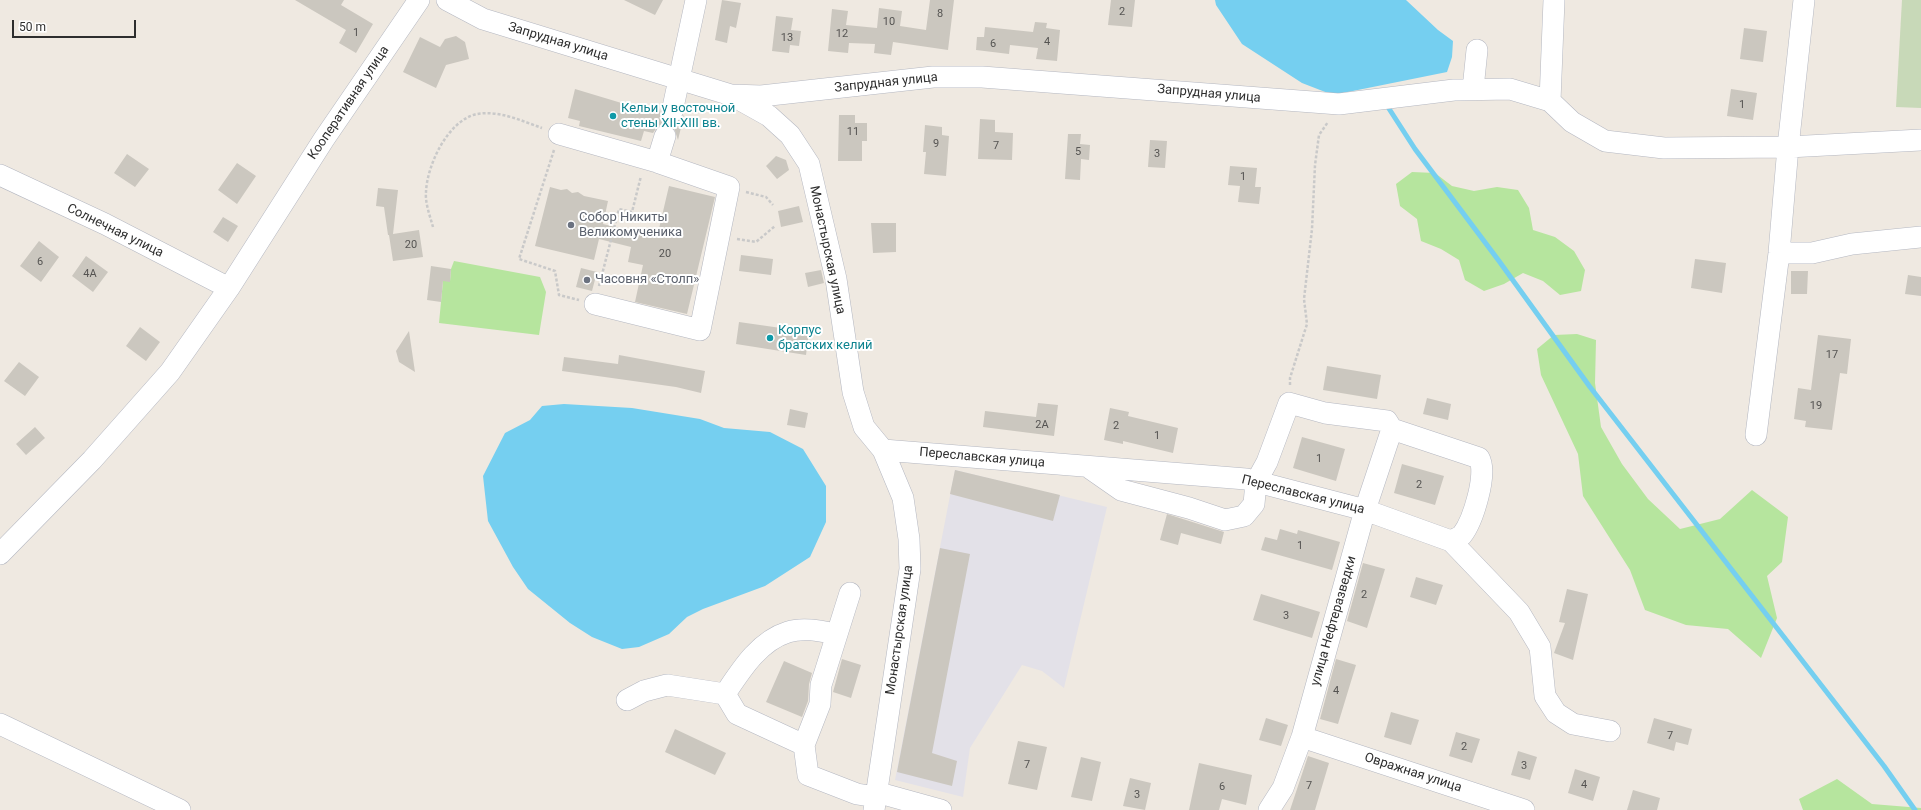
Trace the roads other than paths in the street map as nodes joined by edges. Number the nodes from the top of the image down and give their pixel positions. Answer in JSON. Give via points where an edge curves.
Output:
{"nodes":[{"id":1,"x":419,"y":0,"type":"edge"},
{"id":2,"x":447,"y":0,"type":"edge"},
{"id":3,"x":696,"y":0,"type":"edge"},
{"id":4,"x":1554,"y":0,"type":"edge"},
{"id":5,"x":1804,"y":0,"type":"edge"},
{"id":6,"x":1477,"y":50,"type":"dead end"},
{"id":7,"x":679,"y":79,"type":"junction"},
{"id":8,"x":1473,"y":89,"type":"junction"},
{"id":9,"x":731,"y":95,"type":"junction"},
{"id":10,"x":1550,"y":101,"type":"junction"},
{"id":11,"x":672,"y":112,"type":"dead end"},
{"id":12,"x":559,"y":134,"type":"road end"},
{"id":13,"x":665,"y":136,"type":"dead end"},
{"id":14,"x":1921,"y":140,"type":"edge"},
{"id":15,"x":1788,"y":147,"type":"junction"},
{"id":16,"x":651,"y":160,"type":"junction"},
{"id":17,"x":0,"y":175,"type":"edge"},
{"id":18,"x":1921,"y":237,"type":"edge"},
{"id":19,"x":1779,"y":254,"type":"junction"},
{"id":20,"x":229,"y":288,"type":"junction"},
{"id":21,"x":595,"y":304,"type":"road end"},
{"id":22,"x":1392,"y":430,"type":"junction"},
{"id":23,"x":1756,"y":435,"type":"dead end"},
{"id":24,"x":883,"y":450,"type":"junction"},
{"id":25,"x":1087,"y":466,"type":"junction"},
{"id":26,"x":1256,"y":482,"type":"junction"},
{"id":27,"x":1365,"y":510,"type":"junction"},
{"id":28,"x":1451,"y":541,"type":"junction"},
{"id":29,"x":0,"y":554,"type":"edge"},
{"id":30,"x":850,"y":592,"type":"dead end"},
{"id":31,"x":836,"y":634,"type":"junction"},
{"id":32,"x":725,"y":694,"type":"junction"},
{"id":33,"x":627,"y":700,"type":"dead end"},
{"id":34,"x":0,"y":724,"type":"edge"},
{"id":35,"x":1610,"y":732,"type":"dead end"},
{"id":36,"x":1302,"y":737,"type":"junction"},
{"id":37,"x":804,"y":745,"type":"junction"},
{"id":38,"x":875,"y":800,"type":"edge"},
{"id":39,"x":180,"y":810,"type":"edge"},
{"id":40,"x":941,"y":810,"type":"edge"},
{"id":41,"x":1269,"y":810,"type":"edge"},
{"id":42,"x":1524,"y":810,"type":"edge"}],
"edges":[{"from":1,"to":20,"type":"street","name":"Кооперативная улица","via":[[324,139]]},
{"from":2,"to":7,"type":"street","name":"Запрудная улица","via":[[483,19]]},
{"from":3,"to":7,"type":"street"},
{"from":4,"to":10,"type":"street"},
{"from":5,"to":15,"type":"street"},
{"from":6,"to":8,"type":"street"},
{"from":7,"to":9,"type":"street","name":"Запрудная улица"},
{"from":7,"to":11,"type":"street"},
{"from":8,"to":9,"type":"street","name":"Запрудная улица","via":[[1339,104],[982,76],[933,77],[761,96]]},
{"from":8,"to":10,"type":"street","name":"Запрудная улица","via":[[1510,89]]},
{"from":9,"to":24,"type":"street","name":"Монастырская улица","via":[[769,116],[790,135],[809,164],[836,279],[853,392],[864,427]]},
{"from":10,"to":15,"type":"street","via":[[1572,122],[1605,141],[1664,148]]},
{"from":12,"to":16,"type":"street"},
{"from":13,"to":16,"type":"street"},
{"from":14,"to":15,"type":"street"},
{"from":15,"to":19,"type":"street"},
{"from":16,"to":21,"type":"street","via":[[729,187],[700,330]]},
{"from":17,"to":20,"type":"street","name":"Солнечная улица","via":[[106,224]]},
{"from":18,"to":19,"type":"street"},
{"from":19,"to":23,"type":"street"},
{"from":20,"to":29,"type":"street","name":"Кооперативная улица","via":[[191,344],[149,397],[92,460]]},
{"from":22,"to":26,"type":"street","via":[[1387,420],[1325,413],[1289,403],[1267,462]]},
{"from":22,"to":27,"type":"street","name":"улица Нефтеразведки"},
{"from":22,"to":28,"type":"street","via":[[1479,458],[1482,464],[1482,478],[1478,497],[1461,536]]},
{"from":24,"to":25,"type":"street","name":"Переславская улица"},
{"from":24,"to":38,"type":"street","name":"Монастырская улица","via":[[902,498],[909,539],[910,569]]},
{"from":25,"to":26,"type":"street","name":"Переславская улица","via":[[1246,479]]},
{"from":25,"to":26,"type":"street","via":[[1120,490],[1190,508],[1224,520],[1244,516],[1254,504]]},
{"from":26,"to":27,"type":"street","name":"Переславская улица"},
{"from":27,"to":28,"type":"street","name":"Переславская улица"},
{"from":27,"to":36,"type":"street","name":"улица Нефтеразведки"},
{"from":28,"to":35,"type":"street","name":"Переславская улица","via":[[1519,612],[1530,630],[1540,647],[1545,696],[1556,713],[1573,724]]},
{"from":30,"to":31,"type":"street"},
{"from":31,"to":32,"type":"street","via":[[813,630],[788,632],[768,642],[745,664]]},
{"from":31,"to":37,"type":"street","via":[[821,684],[820,704]]},
{"from":32,"to":33,"type":"street","via":[[667,685],[644,691]]},
{"from":32,"to":37,"type":"street","via":[[736,714]]},
{"from":34,"to":39,"type":"street"},
{"from":36,"to":41,"type":"street","name":"улица Нефтеразведки","via":[[1283,788]]},
{"from":36,"to":42,"type":"street","name":"Овражная улица"},
{"from":37,"to":38,"type":"street","via":[[808,775]]},
{"from":38,"to":40,"type":"street"}]}
